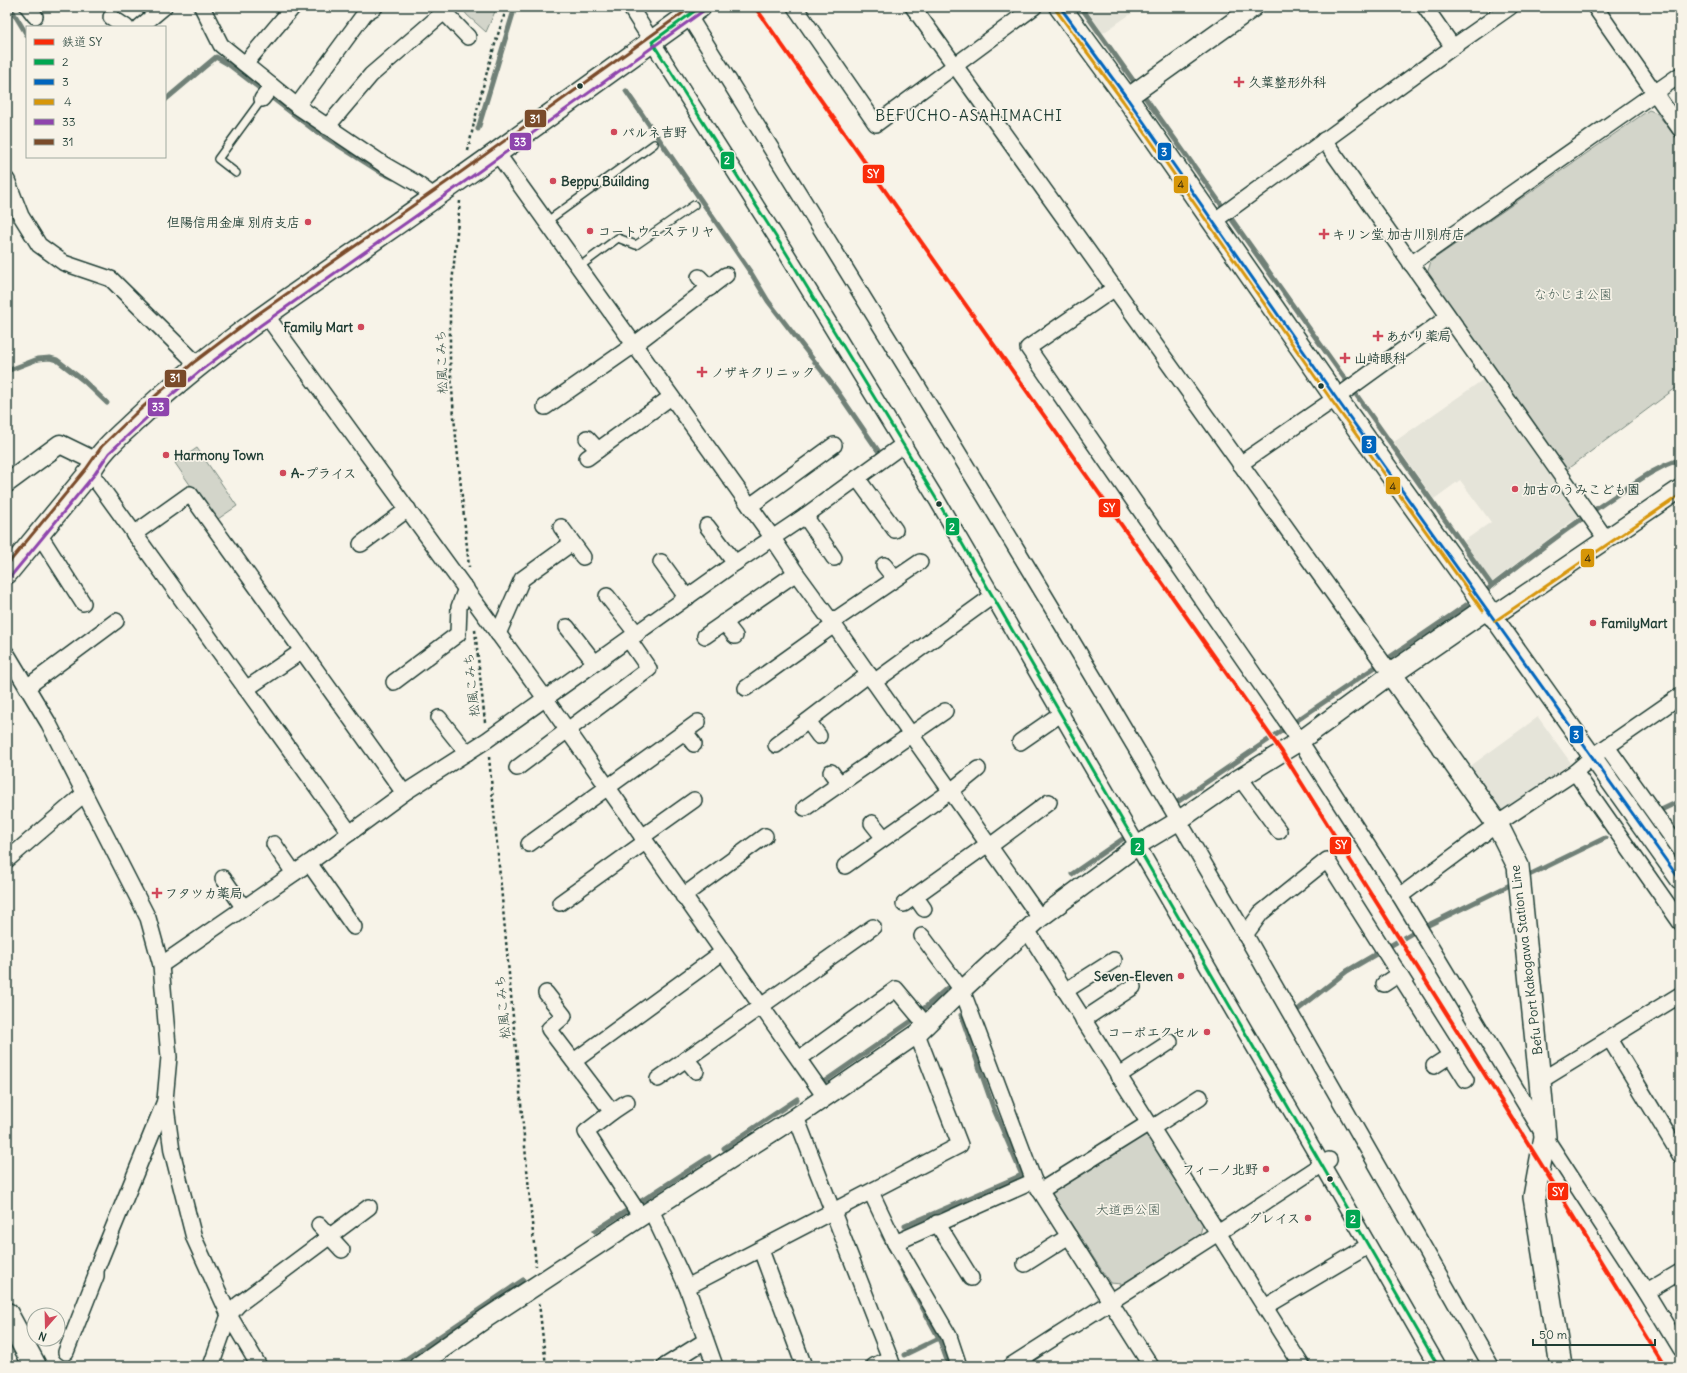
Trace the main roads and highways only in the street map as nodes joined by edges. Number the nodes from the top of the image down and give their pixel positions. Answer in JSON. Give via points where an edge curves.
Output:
{"nodes":[{"id":1,"x":1060,"y":7,"type":"edge"},
{"id":2,"x":694,"y":11,"type":"edge"},
{"id":3,"x":7,"y":573,"type":"edge"},
{"id":4,"x":7,"y":1314,"type":"edge"},
{"id":5,"x":7,"y":1333,"type":"edge"},
{"id":6,"x":25,"y":1366,"type":"edge"},
{"id":7,"x":35,"y":1366,"type":"edge"},
{"id":8,"x":1561,"y":1366,"type":"edge"}],
"edges":[{"from":1,"to":8,"type":"main road","name":"Befu Port Kakogawa Station Line","via":[[1488,610],[1390,673],[1497,824],[1518,866],[1545,1137],[1534,1197]]},
{"from":2,"to":3,"type":"main road","via":[[266,315],[168,389],[109,445]]},
{"from":4,"to":7,"type":"highway"},
{"from":5,"to":6,"type":"highway"}]}
